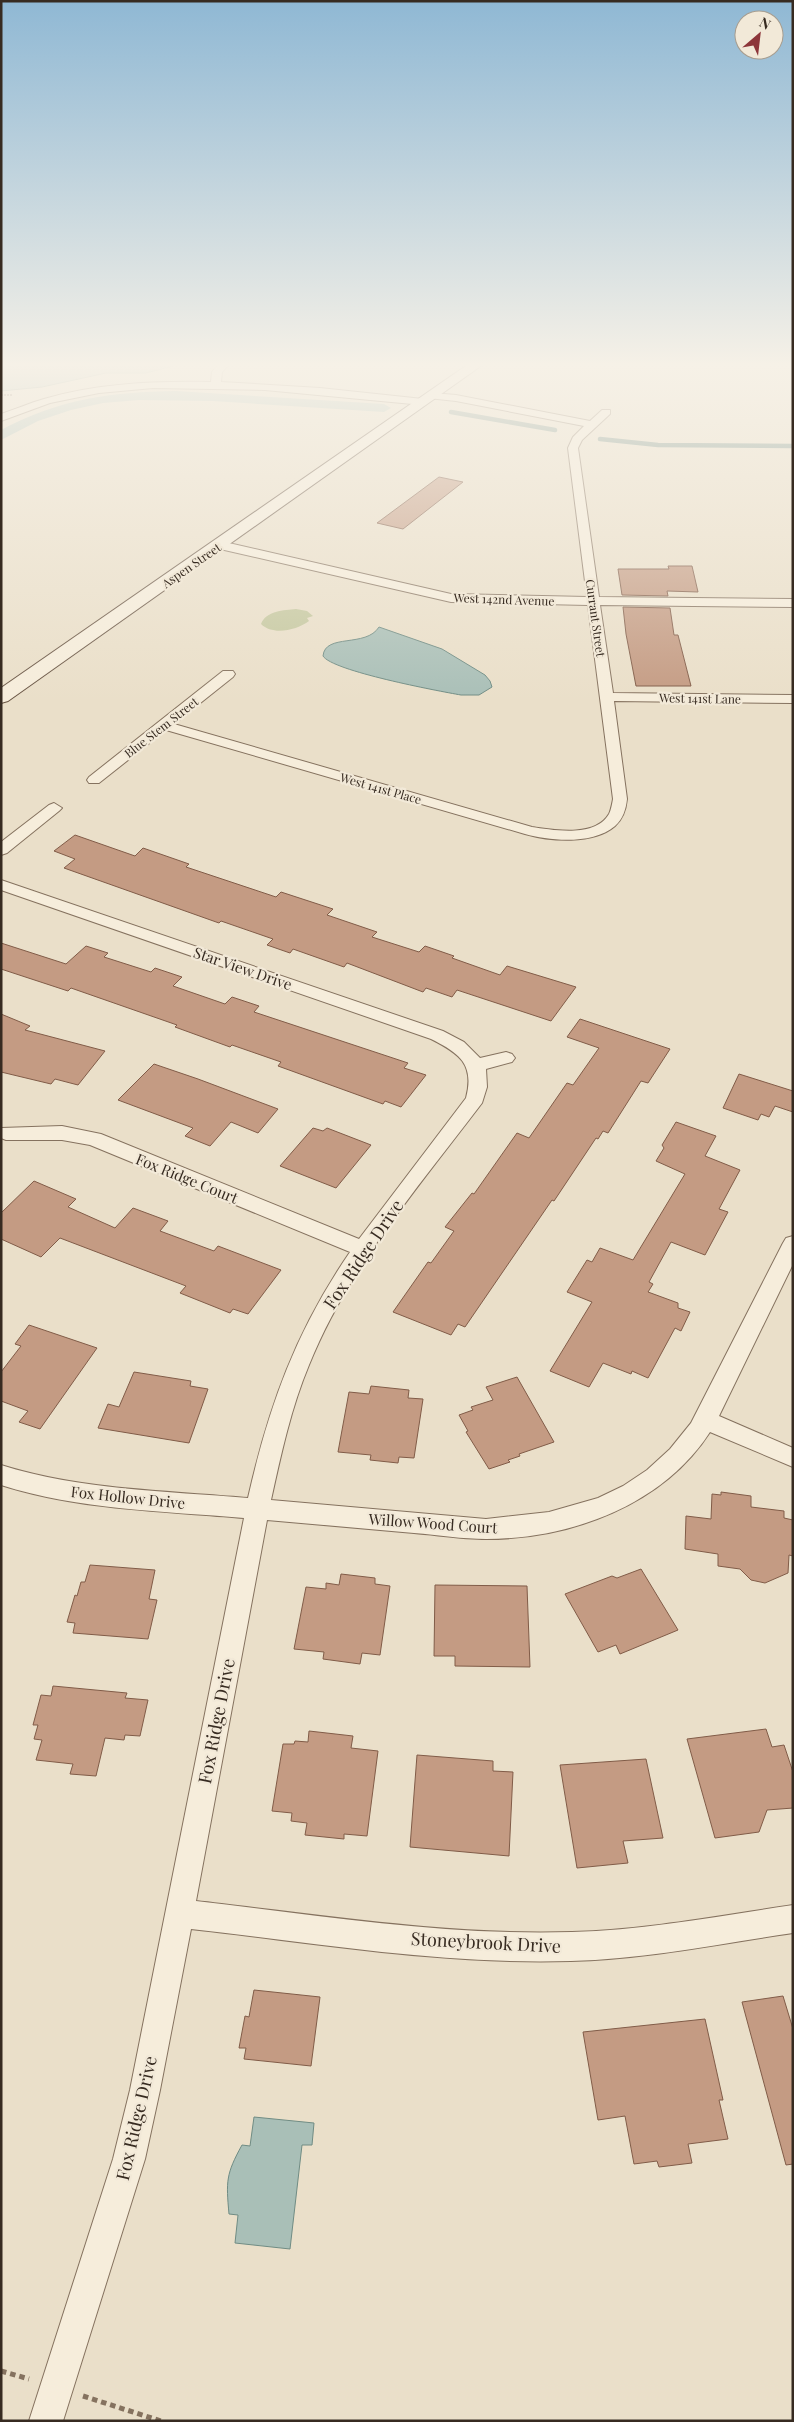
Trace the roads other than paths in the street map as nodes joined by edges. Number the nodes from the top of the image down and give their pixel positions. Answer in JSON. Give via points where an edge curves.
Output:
{"nodes":[{"id":1,"x":318,"y":476,"type":"edge"},
{"id":2,"x":577,"y":476,"type":"edge"},
{"id":3,"x":220,"y":545,"type":"junction"},
{"id":4,"x":593,"y":601,"type":"junction"},
{"id":5,"x":793,"y":603,"type":"edge"},
{"id":6,"x":228,"y":674,"type":"dead end"},
{"id":7,"x":1,"y":697,"type":"edge"},
{"id":8,"x":606,"y":697,"type":"junction"},
{"id":9,"x":793,"y":699,"type":"edge"},
{"id":10,"x":164,"y":725,"type":"junction"},
{"id":11,"x":94,"y":780,"type":"dead end"},
{"id":12,"x":54,"y":808,"type":"dead end"},
{"id":13,"x":601,"y":828,"type":"joint"},
{"id":14,"x":1,"y":850,"type":"edge"},
{"id":15,"x":1,"y":885,"type":"edge"},
{"id":16,"x":506,"y":1058,"type":"dead end"},
{"id":17,"x":476,"y":1065,"type":"junction"},
{"id":18,"x":6,"y":1133,"type":"dead end"},
{"id":19,"x":793,"y":1243,"type":"edge"},
{"id":20,"x":363,"y":1249,"type":"junction"},
{"id":21,"x":705,"y":1420,"type":"junction"},
{"id":22,"x":793,"y":1458,"type":"edge"},
{"id":23,"x":1,"y":1475,"type":"edge"},
{"id":24,"x":257,"y":1510,"type":"junction"},
{"id":25,"x":179,"y":1913,"type":"junction"},
{"id":26,"x":793,"y":1919,"type":"edge"},
{"id":27,"x":46,"y":2421,"type":"edge"}],
"edges":[{"from":1,"to":3,"type":"street","name":"Aspen Street"},
{"from":2,"to":4,"type":"street","name":"Currant Street"},
{"from":3,"to":4,"type":"street","name":"West 142nd Avenue","via":[[444,596],[479,600]]},
{"from":3,"to":7,"type":"street","name":"Aspen Street"},
{"from":4,"to":5,"type":"street","name":"West 142nd Avenue"},
{"from":4,"to":8,"type":"street","name":"Currant Street"},
{"from":6,"to":10,"type":"street","name":"Blue Stem Street"},
{"from":8,"to":9,"type":"street","name":"West 141st Lane"},
{"from":8,"to":13,"type":"street","name":"Currant Street","via":[[620,807],[618,815]]},
{"from":10,"to":11,"type":"street","name":"Blue Stem Street"},
{"from":10,"to":13,"type":"street","name":"West 141st Place","via":[[530,831],[568,836]]},
{"from":12,"to":14,"type":"street"},
{"from":15,"to":17,"type":"street","name":"Star View Drive","via":[[437,1035],[466,1052]]},
{"from":16,"to":17,"type":"street"},
{"from":17,"to":20,"type":"street","name":"Fox Ridge Drive","via":[[480,1086],[476,1100]]},
{"from":18,"to":20,"type":"street","name":"Fox Ridge Court","via":[[62,1133],[94,1140]]},
{"from":19,"to":21,"type":"street","name":"Willow Wood Court"},
{"from":20,"to":24,"type":"street","name":"Fox Ridge Drive","via":[[322,1313],[298,1364],[275,1431]]},
{"from":21,"to":22,"type":"street"},
{"from":21,"to":24,"type":"street","name":"Willow Wood Court","via":[[676,1458],[646,1484],[614,1503],[573,1518],[532,1526],[486,1529]]},
{"from":23,"to":24,"type":"street","name":"Fox Hollow Drive","via":[[29,1484],[88,1494]]},
{"from":24,"to":25,"type":"street","name":"Fox Ridge Drive"},
{"from":25,"to":26,"type":"street","name":"Stoneybrook Drive","via":[[437,1941],[542,1947],[629,1943]]},
{"from":25,"to":27,"type":"street","name":"Fox Ridge Drive","via":[[129,2159]]}]}
